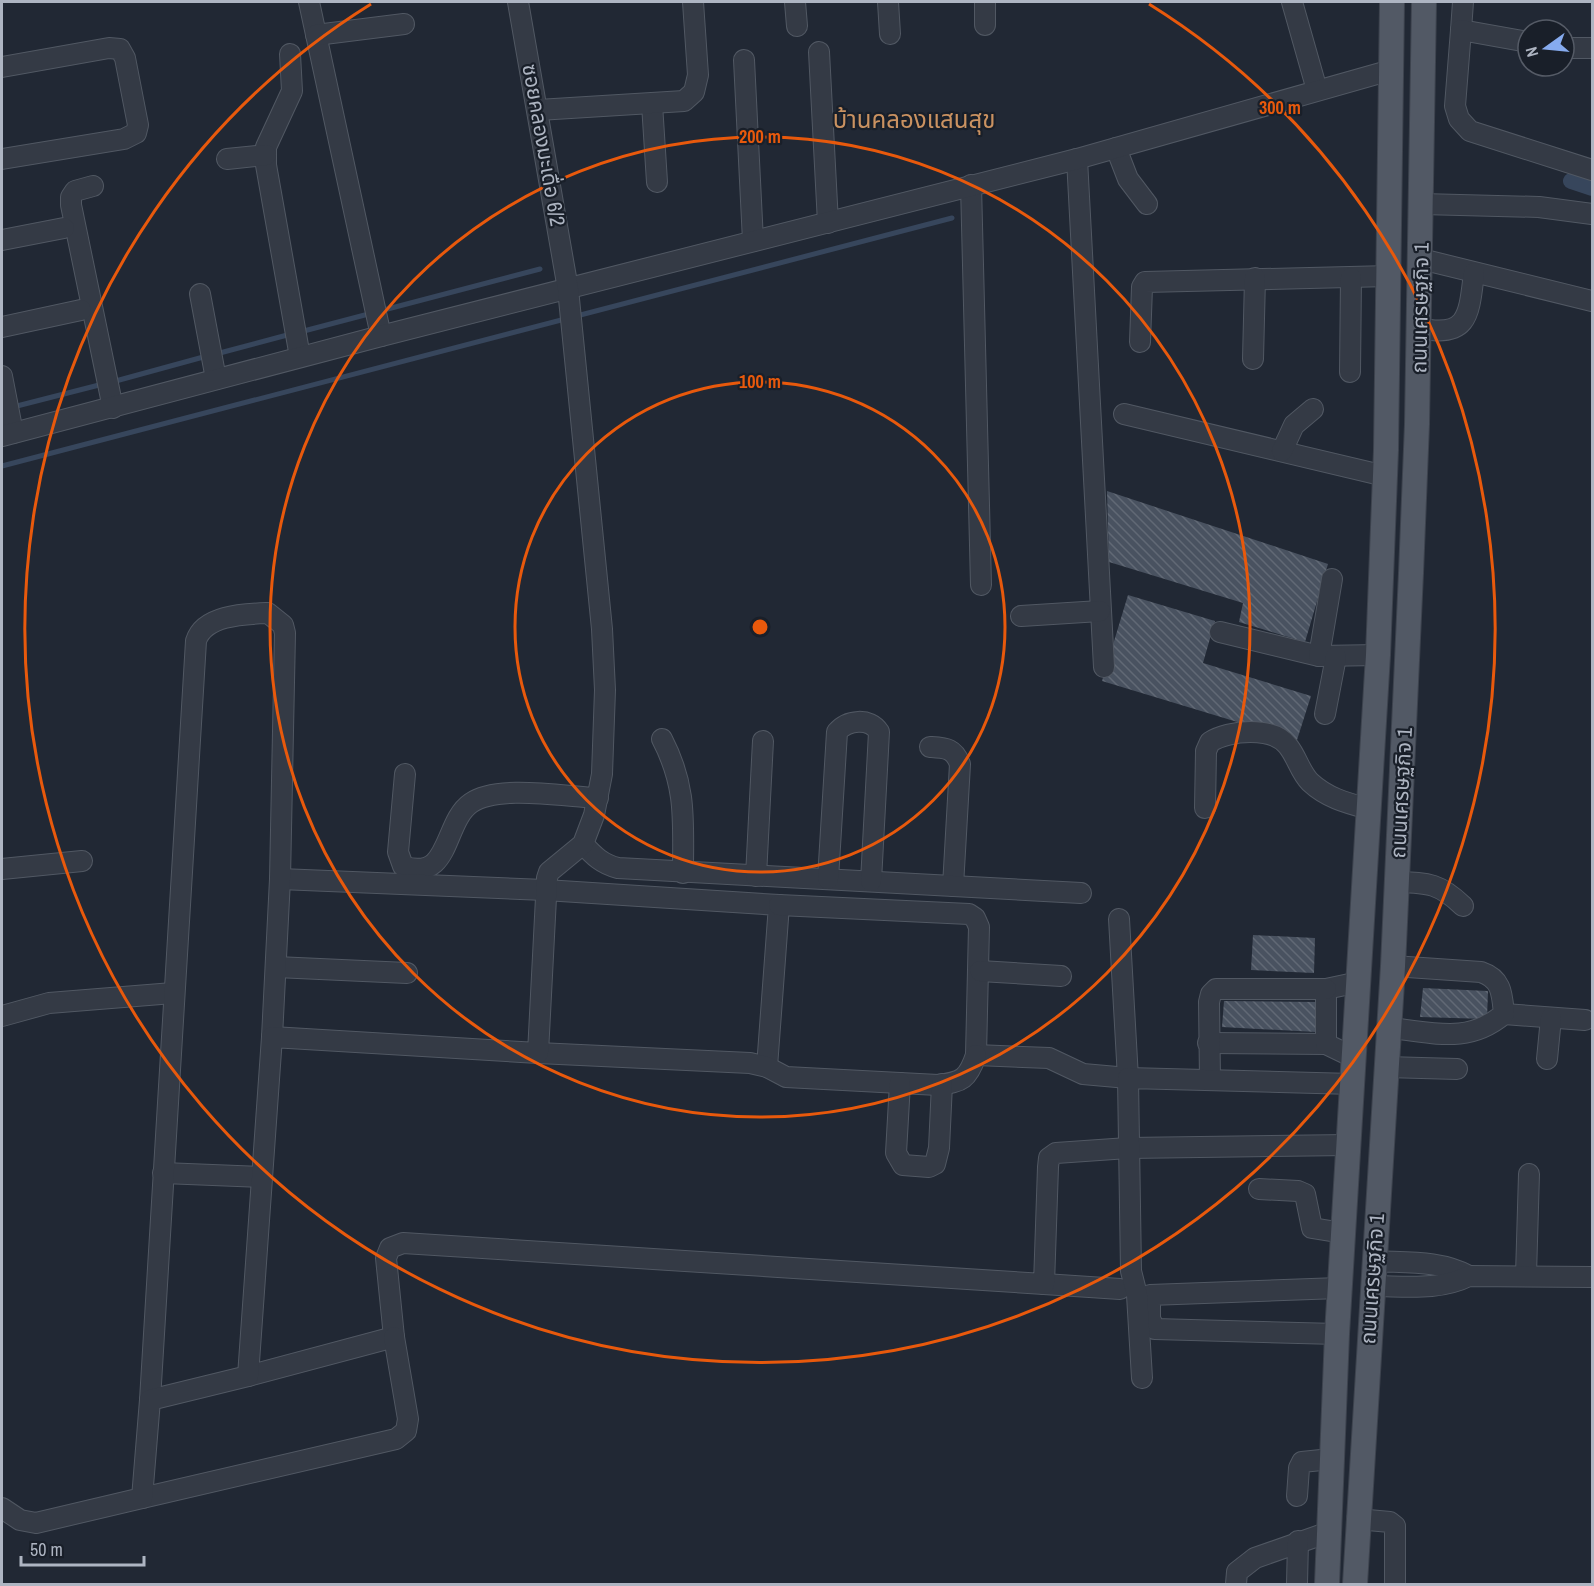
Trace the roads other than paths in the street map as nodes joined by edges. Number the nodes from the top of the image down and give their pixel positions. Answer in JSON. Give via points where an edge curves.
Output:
{"nodes":[{"id":1,"x":309,"y":2,"type":"edge"},
{"id":2,"x":518,"y":2,"type":"edge"},
{"id":3,"x":693,"y":2,"type":"edge"},
{"id":4,"x":795,"y":2,"type":"edge"},
{"id":5,"x":888,"y":2,"type":"edge"},
{"id":6,"x":985,"y":2,"type":"edge"},
{"id":7,"x":1292,"y":2,"type":"edge"},
{"id":8,"x":1392,"y":2,"type":"edge"},
{"id":9,"x":1424,"y":2,"type":"edge"},
{"id":10,"x":1462,"y":2,"type":"edge"},
{"id":11,"x":404,"y":24,"type":"dead end"},
{"id":12,"x":985,"y":25,"type":"dead end"},
{"id":13,"x":797,"y":26,"type":"dead end"},
{"id":14,"x":1461,"y":30,"type":"junction"},
{"id":15,"x":890,"y":34,"type":"dead end"},
{"id":16,"x":316,"y":36,"type":"junction"},
{"id":17,"x":1516,"y":40,"type":"edge"},
{"id":18,"x":1576,"y":48,"type":"edge"},
{"id":19,"x":1593,"y":48,"type":"edge"},
{"id":20,"x":819,"y":52,"type":"dead end"},
{"id":21,"x":290,"y":54,"type":"dead end"},
{"id":22,"x":744,"y":60,"type":"dead end"},
{"id":23,"x":2,"y":67,"type":"edge"},
{"id":24,"x":1391,"y":70,"type":"junction"},
{"id":25,"x":1317,"y":90,"type":"junction"},
{"id":26,"x":652,"y":104,"type":"junction"},
{"id":27,"x":538,"y":110,"type":"junction"},
{"id":28,"x":1116,"y":148,"type":"junction"},
{"id":29,"x":266,"y":155,"type":"junction"},
{"id":30,"x":2,"y":159,"type":"edge"},
{"id":31,"x":227,"y":159,"type":"dead end"},
{"id":32,"x":1077,"y":159,"type":"junction"},
{"id":33,"x":1593,"y":170,"type":"edge"},
{"id":34,"x":657,"y":182,"type":"dead end"},
{"id":35,"x":971,"y":185,"type":"junction"},
{"id":36,"x":93,"y":186,"type":"dead end"},
{"id":37,"x":1147,"y":204,"type":"dead end"},
{"id":38,"x":1422,"y":204,"type":"junction"},
{"id":39,"x":1593,"y":214,"type":"edge"},
{"id":40,"x":828,"y":223,"type":"junction"},
{"id":41,"x":64,"y":228,"type":"dead end"},
{"id":42,"x":2,"y":240,"type":"edge"},
{"id":43,"x":753,"y":241,"type":"junction"},
{"id":44,"x":1421,"y":259,"type":"junction"},
{"id":45,"x":1474,"y":273,"type":"junction"},
{"id":46,"x":1389,"y":276,"type":"junction"},
{"id":47,"x":1255,"y":278,"type":"junction"},
{"id":48,"x":1351,"y":278,"type":"junction"},
{"id":49,"x":568,"y":289,"type":"junction"},
{"id":50,"x":200,"y":294,"type":"dead end"},
{"id":51,"x":1593,"y":301,"type":"edge"},
{"id":52,"x":81,"y":310,"type":"dead end"},
{"id":53,"x":2,"y":327,"type":"edge"},
{"id":54,"x":1419,"y":328,"type":"junction"},
{"id":55,"x":381,"y":336,"type":"junction"},
{"id":56,"x":1140,"y":342,"type":"dead end"},
{"id":57,"x":300,"y":357,"type":"junction"},
{"id":58,"x":1253,"y":358,"type":"dead end"},
{"id":59,"x":1350,"y":372,"type":"dead end"},
{"id":60,"x":2,"y":376,"type":"edge"},
{"id":61,"x":216,"y":379,"type":"junction"},
{"id":62,"x":113,"y":408,"type":"junction"},
{"id":63,"x":1313,"y":410,"type":"dead end"},
{"id":64,"x":1124,"y":414,"type":"dead end"},
{"id":65,"x":7,"y":435,"type":"edge"},
{"id":66,"x":1386,"y":450,"type":"junction"},
{"id":67,"x":1417,"y":450,"type":"junction"},
{"id":68,"x":1282,"y":451,"type":"junction"},
{"id":69,"x":1385,"y":476,"type":"junction"},
{"id":70,"x":1332,"y":579,"type":"dead end"},
{"id":71,"x":981,"y":585,"type":"dead end"},
{"id":72,"x":1100,"y":610,"type":"junction"},
{"id":73,"x":1021,"y":616,"type":"dead end"},
{"id":74,"x":1220,"y":632,"type":"dead end"},
{"id":75,"x":1378,"y":655,"type":"junction"},
{"id":76,"x":1328,"y":656,"type":"junction"},
{"id":77,"x":1104,"y":667,"type":"dead end"},
{"id":78,"x":1325,"y":714,"type":"dead end"},
{"id":79,"x":662,"y":739,"type":"dead end"},
{"id":80,"x":763,"y":741,"type":"dead end"},
{"id":81,"x":930,"y":747,"type":"dead end"},
{"id":82,"x":405,"y":774,"type":"dead end"},
{"id":83,"x":598,"y":798,"type":"junction"},
{"id":84,"x":1204,"y":808,"type":"dead end"},
{"id":85,"x":1369,"y":809,"type":"junction"},
{"id":86,"x":583,"y":844,"type":"junction"},
{"id":87,"x":82,"y":861,"type":"dead end"},
{"id":88,"x":2,"y":870,"type":"edge"},
{"id":89,"x":683,"y":873,"type":"junction"},
{"id":90,"x":756,"y":876,"type":"junction"},
{"id":91,"x":280,"y":879,"type":"junction"},
{"id":92,"x":828,"y":879,"type":"junction"},
{"id":93,"x":871,"y":881,"type":"junction"},
{"id":94,"x":1397,"y":882,"type":"junction"},
{"id":95,"x":953,"y":886,"type":"junction"},
{"id":96,"x":545,"y":890,"type":"junction"},
{"id":97,"x":1081,"y":894,"type":"dead end"},
{"id":98,"x":779,"y":905,"type":"junction"},
{"id":99,"x":1463,"y":906,"type":"dead end"},
{"id":100,"x":1119,"y":919,"type":"dead end"},
{"id":101,"x":1393,"y":966,"type":"junction"},
{"id":102,"x":276,"y":967,"type":"junction"},
{"id":103,"x":980,"y":970,"type":"junction"},
{"id":104,"x":407,"y":973,"type":"dead end"},
{"id":105,"x":1061,"y":976,"type":"dead end"},
{"id":106,"x":1359,"y":982,"type":"junction"},
{"id":107,"x":1326,"y":989,"type":"junction"},
{"id":108,"x":173,"y":993,"type":"junction"},
{"id":109,"x":1503,"y":1014,"type":"junction"},
{"id":110,"x":2,"y":1016,"type":"edge"},
{"id":111,"x":1551,"y":1018,"type":"junction"},
{"id":112,"x":1585,"y":1020,"type":"dead end"},
{"id":113,"x":1389,"y":1028,"type":"junction"},
{"id":114,"x":272,"y":1037,"type":"junction"},
{"id":115,"x":1208,"y":1043,"type":"junction"},
{"id":116,"x":1326,"y":1044,"type":"junction"},
{"id":117,"x":538,"y":1053,"type":"junction"},
{"id":118,"x":976,"y":1055,"type":"junction"},
{"id":119,"x":1355,"y":1058,"type":"junction"},
{"id":120,"x":1547,"y":1059,"type":"dead end"},
{"id":121,"x":767,"y":1067,"type":"junction"},
{"id":122,"x":1386,"y":1067,"type":"junction"},
{"id":123,"x":1457,"y":1069,"type":"dead end"},
{"id":124,"x":1128,"y":1078,"type":"junction"},
{"id":125,"x":1210,"y":1079,"type":"junction"},
{"id":126,"x":900,"y":1083,"type":"junction"},
{"id":127,"x":942,"y":1084,"type":"junction"},
{"id":128,"x":1353,"y":1084,"type":"junction"},
{"id":129,"x":1349,"y":1145,"type":"junction"},
{"id":130,"x":1128,"y":1148,"type":"junction"},
{"id":131,"x":163,"y":1173,"type":"junction"},
{"id":132,"x":1529,"y":1174,"type":"dead end"},
{"id":133,"x":262,"y":1178,"type":"junction"},
{"id":134,"x":1259,"y":1189,"type":"dead end"},
{"id":135,"x":1342,"y":1233,"type":"junction"},
{"id":136,"x":1374,"y":1261,"type":"junction"},
{"id":137,"x":1526,"y":1275,"type":"junction"},
{"id":138,"x":1469,"y":1276,"type":"junction"},
{"id":139,"x":1593,"y":1277,"type":"edge"},
{"id":140,"x":1044,"y":1284,"type":"junction"},
{"id":141,"x":1372,"y":1286,"type":"junction"},
{"id":142,"x":1339,"y":1288,"type":"junction"},
{"id":143,"x":1136,"y":1293,"type":"junction"},
{"id":144,"x":1336,"y":1334,"type":"junction"},
{"id":145,"x":394,"y":1337,"type":"junction"},
{"id":146,"x":248,"y":1376,"type":"junction"},
{"id":147,"x":1142,"y":1378,"type":"dead end"},
{"id":148,"x":150,"y":1400,"type":"junction"},
{"id":149,"x":1331,"y":1459,"type":"junction"},
{"id":150,"x":1297,"y":1496,"type":"dead end"},
{"id":151,"x":142,"y":1498,"type":"junction"},
{"id":152,"x":2,"y":1508,"type":"edge"},
{"id":153,"x":1358,"y":1519,"type":"junction"},
{"id":154,"x":1329,"y":1532,"type":"junction"},
{"id":155,"x":1298,"y":1541,"type":"junction"},
{"id":156,"x":1236,"y":1584,"type":"edge"},
{"id":157,"x":1297,"y":1584,"type":"edge"},
{"id":158,"x":1327,"y":1584,"type":"edge"},
{"id":159,"x":1355,"y":1584,"type":"edge"},
{"id":160,"x":1395,"y":1584,"type":"edge"}],
"edges":[{"from":1,"to":16,"type":"street"},
{"from":2,"to":27,"type":"street","name":"ซอยคลองมะเดื่อ 6/2"},
{"from":3,"to":26,"type":"street","via":[[698,75],[694,92],[684,101]]},
{"from":4,"to":13,"type":"street"},
{"from":5,"to":15,"type":"street"},
{"from":6,"to":12,"type":"street"},
{"from":7,"to":25,"type":"street"},
{"from":8,"to":24,"type":"main road","name":"ถนนเศรษฐกิจ 1"},
{"from":9,"to":38,"type":"main road","name":"ถนนเศรษฐกิจ 1"},
{"from":10,"to":14,"type":"street"},
{"from":11,"to":16,"type":"street"},
{"from":14,"to":17,"type":"street"},
{"from":14,"to":33,"type":"street","via":[[1455,106],[1459,119],[1470,131]]},
{"from":16,"to":55,"type":"street"},
{"from":18,"to":19,"type":"street"},
{"from":20,"to":40,"type":"street"},
{"from":21,"to":29,"type":"street","via":[[292,91],[272,132]]},
{"from":22,"to":43,"type":"street"},
{"from":23,"to":30,"type":"street","via":[[120,49],[138,124],[136,133],[124,139]]},
{"from":24,"to":25,"type":"street"},
{"from":24,"to":46,"type":"main road","name":"ถนนเศรษฐกิจ 1"},
{"from":25,"to":28,"type":"street"},
{"from":26,"to":27,"type":"street"},
{"from":26,"to":34,"type":"street"},
{"from":27,"to":49,"type":"street","name":"ซอยคลองมะเดื่อ 6/2"},
{"from":28,"to":32,"type":"street"},
{"from":28,"to":37,"type":"street","via":[[1128,179]]},
{"from":29,"to":31,"type":"street"},
{"from":29,"to":57,"type":"street"},
{"from":32,"to":35,"type":"street"},
{"from":32,"to":72,"type":"street"},
{"from":35,"to":40,"type":"street"},
{"from":35,"to":71,"type":"street"},
{"from":36,"to":62,"type":"street","via":[[75,191],[71,205]]},
{"from":38,"to":39,"type":"street","via":[[1539,207]]},
{"from":38,"to":44,"type":"main road","name":"ถนนเศรษฐกิจ 1"},
{"from":40,"to":43,"type":"street"},
{"from":41,"to":42,"type":"street"},
{"from":43,"to":49,"type":"street"},
{"from":44,"to":45,"type":"street"},
{"from":44,"to":54,"type":"main road","name":"ถนนเศรษฐกิจ 1"},
{"from":45,"to":51,"type":"street"},
{"from":45,"to":54,"type":"street","via":[[1469,310],[1462,323],[1439,332]]},
{"from":46,"to":48,"type":"street"},
{"from":46,"to":66,"type":"main road","name":"ถนนเศรษฐกิจ 1"},
{"from":47,"to":48,"type":"street"},
{"from":47,"to":56,"type":"street","via":[[1145,282]]},
{"from":47,"to":58,"type":"street"},
{"from":48,"to":59,"type":"street"},
{"from":49,"to":55,"type":"street"},
{"from":49,"to":83,"type":"street","name":"ซอยคลองมะเดื่อ 6/2","via":[[603,652],[604,741]]},
{"from":50,"to":61,"type":"street"},
{"from":52,"to":53,"type":"street"},
{"from":54,"to":67,"type":"main road","name":"ถนนเศรษฐกิจ 1"},
{"from":55,"to":57,"type":"street"},
{"from":57,"to":61,"type":"street"},
{"from":60,"to":65,"type":"street"},
{"from":61,"to":62,"type":"street"},
{"from":62,"to":65,"type":"street"},
{"from":63,"to":68,"type":"street","via":[[1290,430]]},
{"from":64,"to":68,"type":"street"},
{"from":66,"to":67,"type":"main road"},
{"from":66,"to":69,"type":"main road","name":"ถนนเศรษฐกิจ 1"},
{"from":67,"to":94,"type":"main road","name":"ถนนเศรษฐกิจ 1"},
{"from":68,"to":69,"type":"street"},
{"from":69,"to":75,"type":"main road","name":"ถนนเศรษฐกิจ 1"},
{"from":70,"to":76,"type":"street"},
{"from":72,"to":73,"type":"street"},
{"from":72,"to":77,"type":"street"},
{"from":74,"to":76,"type":"street"},
{"from":75,"to":76,"type":"street"},
{"from":75,"to":85,"type":"main road","name":"ถนนเศรษฐกิจ 1"},
{"from":76,"to":78,"type":"street"},
{"from":79,"to":89,"type":"street","via":[[676,766],[680,787]]},
{"from":80,"to":90,"type":"street"},
{"from":81,"to":95,"type":"street","via":[[949,748],[960,764]]},
{"from":82,"to":83,"type":"street","via":[[398,852],[403,866],[411,869],[435,864],[460,812],[490,795]]},
{"from":83,"to":86,"type":"street","name":"ซอยคลองมะเดื่อ 6/2"},
{"from":84,"to":85,"type":"street","via":[[1206,751],[1210,742],[1231,734],[1264,734],[1278,737],[1287,745],[1310,782],[1328,795]]},
{"from":85,"to":106,"type":"main road","name":"ถนนเศรษฐกิจ 1"},
{"from":86,"to":89,"type":"street","via":[[606,865]]},
{"from":86,"to":96,"type":"street","via":[[549,873]]},
{"from":87,"to":88,"type":"street"},
{"from":89,"to":90,"type":"street"},
{"from":90,"to":92,"type":"street"},
{"from":91,"to":96,"type":"street"},
{"from":91,"to":102,"type":"street"},
{"from":91,"to":108,"type":"street","via":[[285,633],[275,617],[259,614],[208,624],[199,631],[196,641]]},
{"from":92,"to":93,"type":"street"},
{"from":92,"to":93,"type":"street","via":[[837,732],[852,722],[868,723],[879,732]]},
{"from":93,"to":95,"type":"street"},
{"from":94,"to":99,"type":"street","via":[[1438,886]]},
{"from":94,"to":101,"type":"main road","name":"ถนนเศรษฐกิจ 1"},
{"from":95,"to":97,"type":"street"},
{"from":96,"to":98,"type":"street"},
{"from":96,"to":117,"type":"street"},
{"from":98,"to":103,"type":"street","via":[[969,914],[979,927]]},
{"from":98,"to":121,"type":"street"},
{"from":100,"to":124,"type":"street"},
{"from":101,"to":109,"type":"street","via":[[1491,975],[1502,993]]},
{"from":101,"to":113,"type":"main road","name":"ถนนเศรษฐกิจ 1"},
{"from":102,"to":104,"type":"street"},
{"from":102,"to":114,"type":"street"},
{"from":103,"to":105,"type":"street"},
{"from":103,"to":118,"type":"street"},
{"from":106,"to":107,"type":"street"},
{"from":106,"to":119,"type":"main road","name":"ถนนเศรษฐกิจ 1"},
{"from":107,"to":115,"type":"street","via":[[1216,989],[1209,1002]]},
{"from":107,"to":116,"type":"street"},
{"from":108,"to":110,"type":"street","via":[[49,1003]]},
{"from":108,"to":131,"type":"street"},
{"from":109,"to":111,"type":"street"},
{"from":109,"to":113,"type":"street","via":[[1489,1026],[1463,1034]]},
{"from":111,"to":112,"type":"street"},
{"from":111,"to":120,"type":"street"},
{"from":113,"to":122,"type":"main road","name":"ถนนเศรษฐกิจ 1"},
{"from":114,"to":117,"type":"street"},
{"from":114,"to":133,"type":"street"},
{"from":115,"to":116,"type":"street"},
{"from":115,"to":125,"type":"street"},
{"from":116,"to":119,"type":"street"},
{"from":117,"to":121,"type":"street"},
{"from":118,"to":124,"type":"street","via":[[1049,1059],[1083,1074]]},
{"from":118,"to":127,"type":"street","via":[[968,1075]]},
{"from":119,"to":128,"type":"main road","name":"ถนนเศรษฐกิจ 1"},
{"from":121,"to":126,"type":"street","via":[[786,1077]]},
{"from":122,"to":123,"type":"street"},
{"from":122,"to":136,"type":"main road","name":"ถนนเศรษฐกิจ 1"},
{"from":124,"to":125,"type":"street"},
{"from":124,"to":130,"type":"street"},
{"from":125,"to":128,"type":"street"},
{"from":126,"to":127,"type":"street"},
{"from":126,"to":127,"type":"street","via":[[897,1153],[903,1165],[911,1167],[934,1164],[939,1148]]},
{"from":128,"to":129,"type":"main road","name":"ถนนเศรษฐกิจ 1"},
{"from":129,"to":130,"type":"street"},
{"from":129,"to":135,"type":"main road","name":"ถนนเศรษฐกิจ 1"},
{"from":130,"to":140,"type":"street","via":[[1064,1151],[1049,1158]]},
{"from":130,"to":143,"type":"street","via":[[1131,1271]]},
{"from":131,"to":133,"type":"street"},
{"from":131,"to":148,"type":"street"},
{"from":132,"to":137,"type":"street"},
{"from":133,"to":146,"type":"street"},
{"from":134,"to":135,"type":"street","via":[[1305,1194],[1312,1228]]},
{"from":135,"to":142,"type":"main road","name":"ถนนเศรษฐกิจ 1"},
{"from":136,"to":138,"type":"street","via":[[1439,1264]]},
{"from":136,"to":141,"type":"main road","name":"ถนนเศรษฐกิจ 1"},
{"from":137,"to":138,"type":"street"},
{"from":137,"to":139,"type":"street"},
{"from":138,"to":141,"type":"street","via":[[1438,1287]]},
{"from":140,"to":143,"type":"street"},
{"from":140,"to":145,"type":"street","via":[[403,1243],[390,1248],[386,1258]]},
{"from":141,"to":153,"type":"main road","name":"ถนนเศรษฐกิจ 1"},
{"from":142,"to":143,"type":"street"},
{"from":142,"to":144,"type":"main road","name":"ถนนเศรษฐกิจ 1"},
{"from":143,"to":144,"type":"street","via":[[1155,1329]]},
{"from":143,"to":147,"type":"street"},
{"from":144,"to":149,"type":"main road","name":"ถนนเศรษฐกิจ 1"},
{"from":145,"to":146,"type":"street"},
{"from":145,"to":151,"type":"street","via":[[408,1419],[406,1431],[396,1439]]},
{"from":146,"to":148,"type":"street"},
{"from":148,"to":151,"type":"street"},
{"from":149,"to":150,"type":"street","via":[[1302,1462]]},
{"from":149,"to":154,"type":"main road","name":"ถนนเศรษฐกิจ 1"},
{"from":151,"to":152,"type":"street","via":[[36,1523],[20,1520]]},
{"from":153,"to":159,"type":"main road","name":"ถนนเศรษฐกิจ 1"},
{"from":153,"to":160,"type":"street","via":[[1390,1522],[1395,1526]]},
{"from":154,"to":155,"type":"street"},
{"from":154,"to":158,"type":"main road","name":"ถนนเศรษฐกิจ 1"},
{"from":155,"to":156,"type":"street","via":[[1244,1566],[1237,1572]]},
{"from":155,"to":157,"type":"street"}]}
